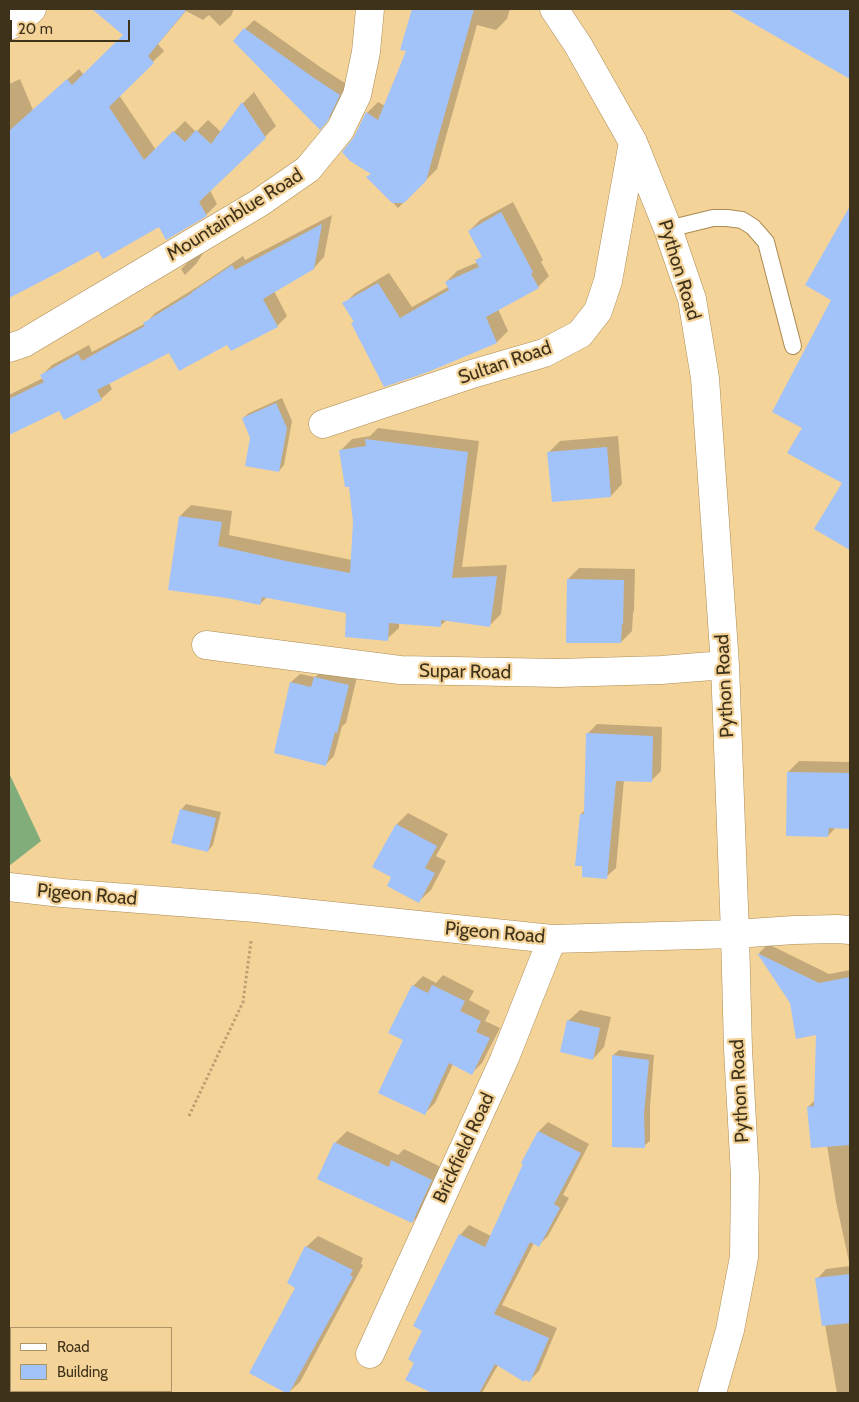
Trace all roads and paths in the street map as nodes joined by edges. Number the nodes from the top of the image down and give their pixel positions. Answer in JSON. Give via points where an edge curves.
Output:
{"nodes":[{"id":1,"x":32,"y":9,"type":"edge"},
{"id":2,"x":370,"y":9,"type":"edge"},
{"id":3,"x":554,"y":9,"type":"edge"},
{"id":4,"x":9,"y":26,"type":"edge"},
{"id":5,"x":633,"y":142,"type":"junction"},
{"id":6,"x":668,"y":229,"type":"junction"},
{"id":7,"x":793,"y":346,"type":"dead end"},
{"id":8,"x":9,"y":348,"type":"edge"},
{"id":9,"x":323,"y":424,"type":"dead end"},
{"id":10,"x":206,"y":645,"type":"dead end"},
{"id":11,"x":725,"y":665,"type":"junction"},
{"id":12,"x":9,"y":887,"type":"edge"},
{"id":13,"x":256,"y":908,"type":"junction"},
{"id":14,"x":850,"y":930,"type":"edge"},
{"id":15,"x":735,"y":934,"type":"junction"},
{"id":16,"x":552,"y":939,"type":"junction"},
{"id":17,"x":188,"y":1116,"type":"dead end"},
{"id":18,"x":370,"y":1354,"type":"dead end"},
{"id":19,"x":712,"y":1393,"type":"edge"}],
"edges":[{"from":1,"to":4,"type":"street"},
{"from":2,"to":8,"type":"street","name":"Mountainblue Road","via":[[366,52],[357,94],[340,130],[308,169],[259,203],[24,343]]},
{"from":3,"to":5,"type":"street","name":"Python Road"},
{"from":5,"to":6,"type":"street","name":"Python Road"},
{"from":5,"to":9,"type":"street","name":"Sultan Road","via":[[608,281],[598,311],[580,334],[544,353]]},
{"from":6,"to":7,"type":"lane","via":[[712,218],[742,220],[753,226],[766,242]]},
{"from":6,"to":11,"type":"street","name":"Python Road","via":[[692,300],[705,378]]},
{"from":10,"to":11,"type":"street","name":"Supar Road","via":[[400,670],[559,673]]},
{"from":11,"to":15,"type":"street","name":"Python Road"},
{"from":12,"to":13,"type":"street","name":"Pigeon Road"},
{"from":13,"to":16,"type":"street","name":"Pigeon Road"},
{"from":13,"to":17,"type":"path","via":[[243,1002]]},
{"from":14,"to":15,"type":"street","name":"Pigeon Road"},
{"from":15,"to":16,"type":"street","name":"Pigeon Road"},
{"from":15,"to":19,"type":"street","name":"Python Road","via":[[745,1176],[744,1257],[730,1330]]},
{"from":16,"to":18,"type":"street","name":"Brickfield Road","via":[[504,1060]]}]}
